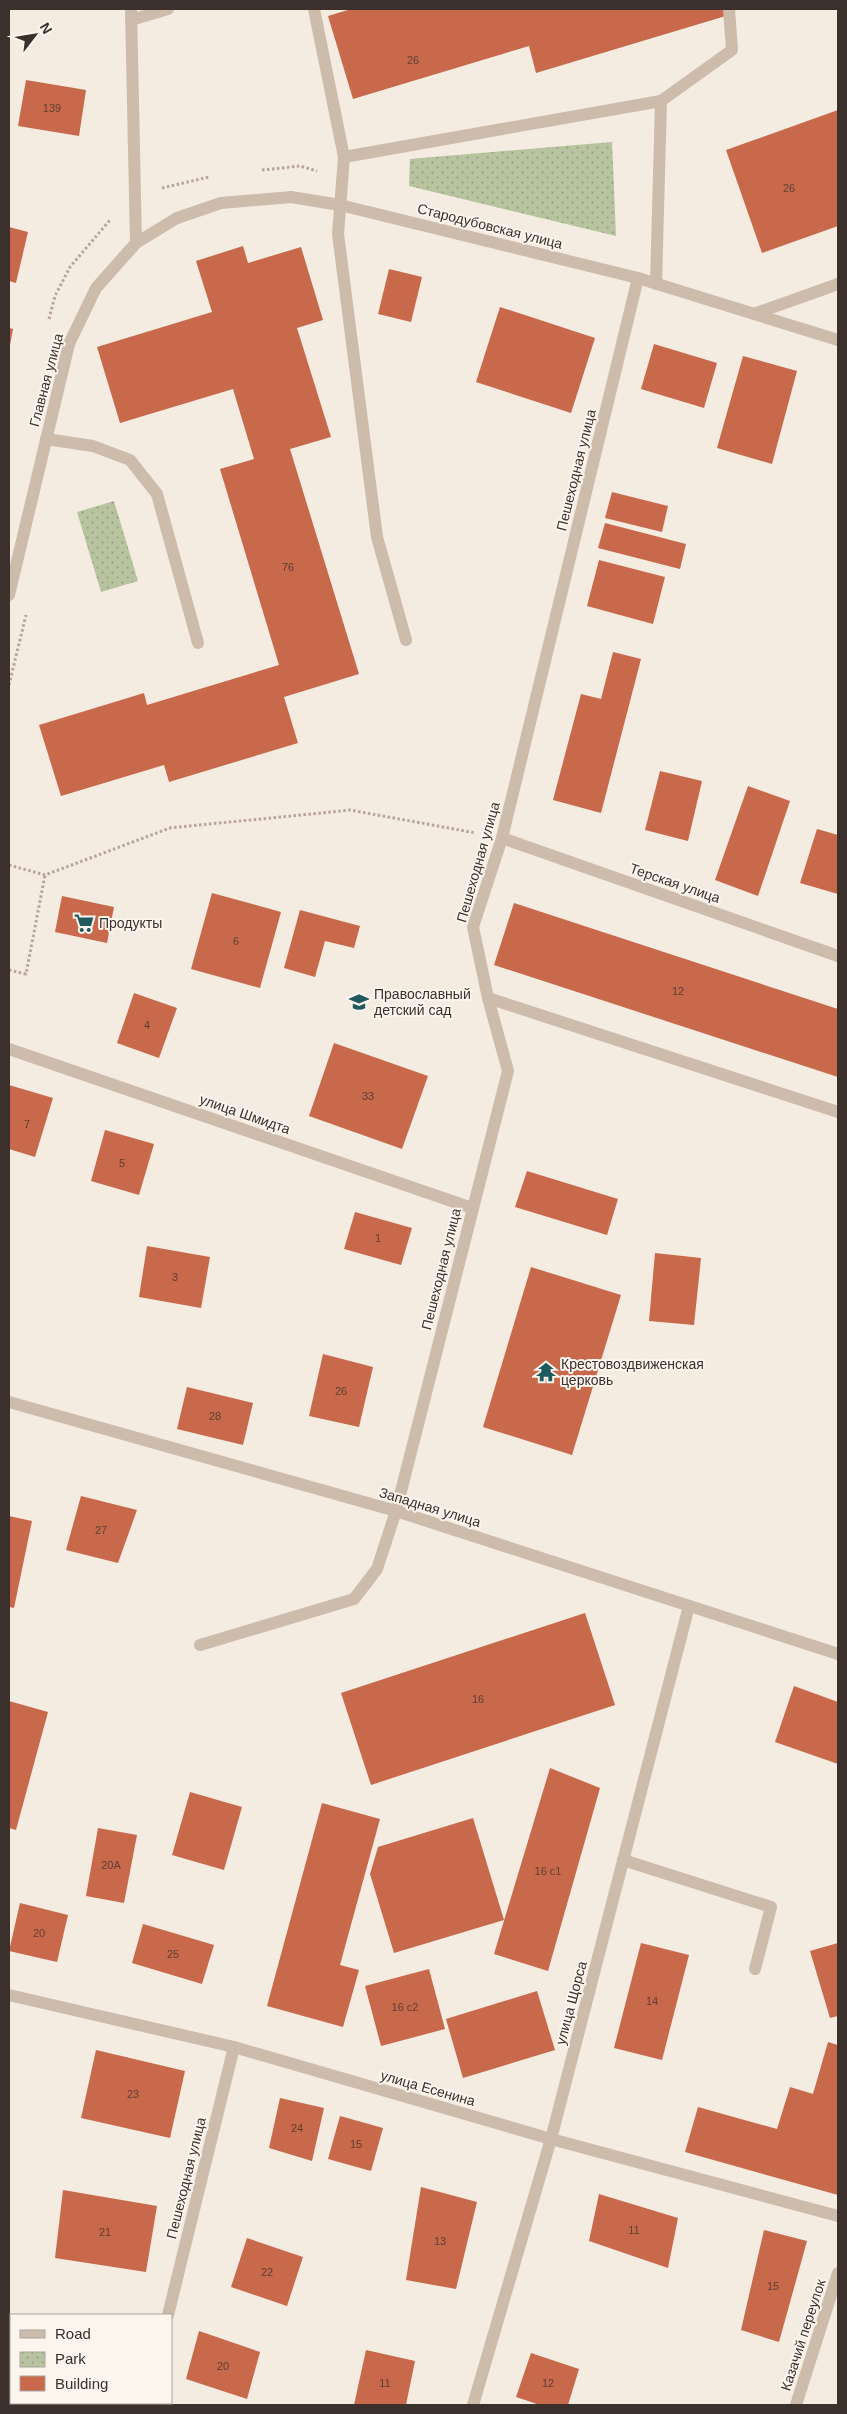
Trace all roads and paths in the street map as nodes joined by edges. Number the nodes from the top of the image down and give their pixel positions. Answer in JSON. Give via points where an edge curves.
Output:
{"nodes":[{"id":1,"x":168,"y":9,"type":"edge"},
{"id":2,"x":314,"y":9,"type":"edge"},
{"id":3,"x":729,"y":9,"type":"edge"},
{"id":4,"x":131,"y":15,"type":"edge"},
{"id":5,"x":661,"y":101,"type":"junction"},
{"id":6,"x":344,"y":157,"type":"junction"},
{"id":7,"x":340,"y":205,"type":"junction"},
{"id":8,"x":136,"y":243,"type":"junction"},
{"id":9,"x":638,"y":278,"type":"junction"},
{"id":10,"x":656,"y":284,"type":"junction"},
{"id":11,"x":838,"y":284,"type":"edge"},
{"id":12,"x":754,"y":314,"type":"junction"},
{"id":13,"x":838,"y":340,"type":"edge"},
{"id":14,"x":46,"y":439,"type":"junction"},
{"id":15,"x":9,"y":595,"type":"edge"},
{"id":16,"x":27,"y":610,"type":"dead end"},
{"id":17,"x":406,"y":640,"type":"dead end"},
{"id":18,"x":198,"y":643,"type":"dead end"},
{"id":19,"x":9,"y":685,"type":"edge"},
{"id":20,"x":502,"y":838,"type":"junction"},
{"id":21,"x":9,"y":865,"type":"edge"},
{"id":22,"x":45,"y":875,"type":"junction"},
{"id":23,"x":838,"y":956,"type":"edge"},
{"id":24,"x":9,"y":970,"type":"edge"},
{"id":25,"x":488,"y":998,"type":"junction"},
{"id":26,"x":9,"y":1048,"type":"edge"},
{"id":27,"x":838,"y":1112,"type":"edge"},
{"id":28,"x":472,"y":1208,"type":"junction"},
{"id":29,"x":9,"y":1402,"type":"edge"},
{"id":30,"x":396,"y":1511,"type":"junction"},
{"id":31,"x":690,"y":1606,"type":"junction"},
{"id":32,"x":200,"y":1645,"type":"dead end"},
{"id":33,"x":838,"y":1654,"type":"edge"},
{"id":34,"x":623,"y":1860,"type":"junction"},
{"id":35,"x":755,"y":1969,"type":"dead end"},
{"id":36,"x":9,"y":1995,"type":"edge"},
{"id":37,"x":234,"y":2047,"type":"junction"},
{"id":38,"x":551,"y":2139,"type":"junction"},
{"id":39,"x":838,"y":2216,"type":"edge"},
{"id":40,"x":838,"y":2273,"type":"edge"},
{"id":41,"x":168,"y":2314,"type":"edge"},
{"id":42,"x":473,"y":2405,"type":"edge"},
{"id":43,"x":796,"y":2405,"type":"edge"}],
"edges":[{"from":1,"to":4,"type":"street"},
{"from":2,"to":6,"type":"street"},
{"from":3,"to":5,"type":"street","via":[[732,50]]},
{"from":4,"to":8,"type":"street"},
{"from":5,"to":6,"type":"street"},
{"from":5,"to":10,"type":"street"},
{"from":6,"to":7,"type":"street"},
{"from":7,"to":8,"type":"street","name":"Стародубовская улица","via":[[291,197],[221,203],[177,218]]},
{"from":7,"to":9,"type":"street","name":"Стародубовская улица"},
{"from":7,"to":17,"type":"street","via":[[338,234],[377,537]]},
{"from":8,"to":14,"type":"street","name":"Главная улица","via":[[96,288],[69,344]]},
{"from":9,"to":10,"type":"street","name":"Стародубовская улица"},
{"from":9,"to":20,"type":"street","name":"Пешеходная улица"},
{"from":10,"to":12,"type":"street","name":"Стародубовская улица"},
{"from":11,"to":12,"type":"street"},
{"from":12,"to":13,"type":"street","name":"Стародубовская улица"},
{"from":14,"to":15,"type":"street","name":"Главная улица"},
{"from":14,"to":18,"type":"street","via":[[93,446],[130,460],[156,494]]},
{"from":16,"to":19,"type":"path"},
{"from":20,"to":22,"type":"path","via":[[350,810],[170,828]]},
{"from":20,"to":23,"type":"street","name":"Терская улица"},
{"from":20,"to":25,"type":"street","name":"Пешеходная улица","via":[[473,927]]},
{"from":21,"to":22,"type":"path"},
{"from":22,"to":24,"type":"path","via":[[26,974]]},
{"from":25,"to":27,"type":"street"},
{"from":25,"to":28,"type":"street","name":"Пешеходная улица","via":[[508,1071]]},
{"from":26,"to":28,"type":"street","name":"улица Шмидта"},
{"from":28,"to":30,"type":"street","name":"Пешеходная улица"},
{"from":29,"to":30,"type":"street","name":"Западная улица"},
{"from":30,"to":31,"type":"street","name":"Западная улица"},
{"from":30,"to":32,"type":"street","name":"Пешеходная улица","via":[[377,1569],[354,1598]]},
{"from":31,"to":33,"type":"street","name":"Западная улица"},
{"from":31,"to":34,"type":"street","name":"улица Щорса"},
{"from":34,"to":35,"type":"street","via":[[771,1907]]},
{"from":34,"to":38,"type":"street","name":"улица Щорса"},
{"from":36,"to":37,"type":"street","name":"улица Есенина"},
{"from":37,"to":38,"type":"street","name":"улица Есенина"},
{"from":37,"to":41,"type":"street","name":"Пешеходная улица"},
{"from":38,"to":39,"type":"street","name":"улица Есенина"},
{"from":38,"to":42,"type":"street","name":"улица Щорса"},
{"from":40,"to":43,"type":"street","name":"Казачий переулок"}]}
